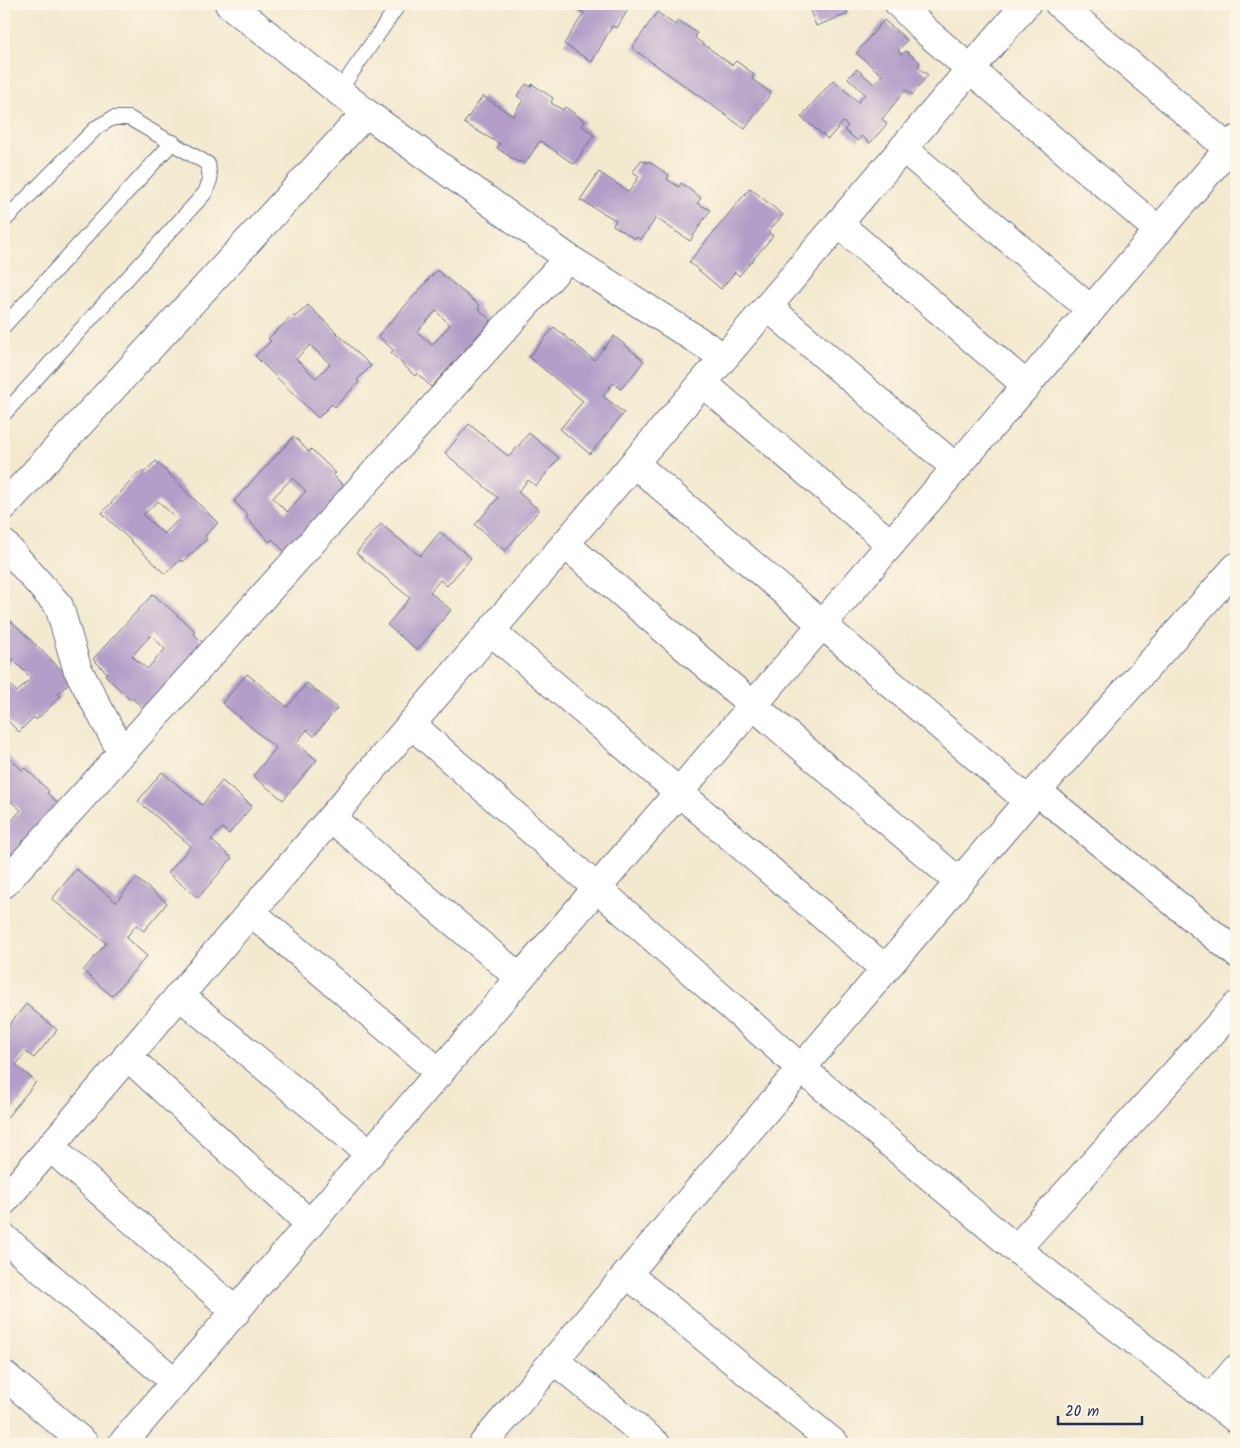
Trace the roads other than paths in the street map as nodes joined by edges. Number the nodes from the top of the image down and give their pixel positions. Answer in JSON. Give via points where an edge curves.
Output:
{"nodes":[{"id":1,"x":228,"y":4,"type":"edge"},
{"id":2,"x":399,"y":4,"type":"edge"},
{"id":3,"x":899,"y":4,"type":"edge"},
{"id":4,"x":1059,"y":4,"type":"edge"},
{"id":5,"x":1018,"y":7,"type":"edge"},
{"id":6,"x":970,"y":69,"type":"junction"},
{"id":7,"x":339,"y":91,"type":"junction"},
{"id":8,"x":366,"y":113,"type":"junction"},
{"id":9,"x":173,"y":142,"type":"junction"},
{"id":10,"x":1232,"y":145,"type":"edge"},
{"id":11,"x":903,"y":148,"type":"junction"},
{"id":12,"x":4,"y":221,"type":"edge"},
{"id":13,"x":839,"y":224,"type":"junction"},
{"id":14,"x":1159,"y":231,"type":"junction"},
{"id":15,"x":568,"y":258,"type":"junction"},
{"id":16,"x":768,"y":307,"type":"junction"},
{"id":17,"x":1091,"y":310,"type":"junction"},
{"id":18,"x":4,"y":326,"type":"edge"},
{"id":19,"x":724,"y":357,"type":"junction"},
{"id":20,"x":703,"y":383,"type":"junction"},
{"id":21,"x":1027,"y":386,"type":"junction"},
{"id":22,"x":4,"y":414,"type":"edge"},
{"id":23,"x":634,"y":463,"type":"junction"},
{"id":24,"x":956,"y":468,"type":"junction"},
{"id":25,"x":4,"y":506,"type":"edge"},
{"id":26,"x":4,"y":544,"type":"edge"},
{"id":27,"x":565,"y":544,"type":"junction"},
{"id":28,"x":891,"y":544,"type":"junction"},
{"id":29,"x":1236,"y":567,"type":"edge"},
{"id":30,"x":823,"y":624,"type":"junction"},
{"id":31,"x":491,"y":631,"type":"junction"},
{"id":32,"x":754,"y":706,"type":"junction"},
{"id":33,"x":411,"y":724,"type":"junction"},
{"id":34,"x":122,"y":751,"type":"junction"},
{"id":35,"x":679,"y":793,"type":"junction"},
{"id":36,"x":1032,"y":796,"type":"junction"},
{"id":37,"x":331,"y":818,"type":"junction"},
{"id":38,"x":959,"y":882,"type":"junction"},
{"id":39,"x":4,"y":884,"type":"edge"},
{"id":40,"x":596,"y":889,"type":"junction"},
{"id":41,"x":251,"y":912,"type":"junction"},
{"id":42,"x":1236,"y":954,"type":"edge"},
{"id":43,"x":885,"y":969,"type":"junction"},
{"id":44,"x":520,"y":978,"type":"junction"},
{"id":45,"x":179,"y":995,"type":"junction"},
{"id":46,"x":1236,"y":1006,"type":"edge"},
{"id":47,"x":127,"y":1056,"type":"junction"},
{"id":48,"x":801,"y":1068,"type":"junction"},
{"id":49,"x":440,"y":1072,"type":"junction"},
{"id":50,"x":50,"y":1147,"type":"junction"},
{"id":51,"x":370,"y":1154,"type":"junction"},
{"id":52,"x":4,"y":1201,"type":"edge"},
{"id":53,"x":310,"y":1224,"type":"junction"},
{"id":54,"x":4,"y":1238,"type":"edge"},
{"id":55,"x":1016,"y":1249,"type":"junction"},
{"id":56,"x":627,"y":1274,"type":"junction"},
{"id":57,"x":236,"y":1312,"type":"junction"},
{"id":58,"x":554,"y":1360,"type":"junction"},
{"id":59,"x":1236,"y":1369,"type":"edge"},
{"id":60,"x":4,"y":1375,"type":"edge"},
{"id":61,"x":176,"y":1382,"type":"junction"},
{"id":62,"x":1211,"y":1398,"type":"junction"},
{"id":63,"x":1236,"y":1419,"type":"edge"},
{"id":64,"x":85,"y":1444,"type":"edge"},
{"id":65,"x":122,"y":1444,"type":"edge"},
{"id":66,"x":483,"y":1444,"type":"edge"},
{"id":67,"x":656,"y":1444,"type":"edge"},
{"id":68,"x":835,"y":1444,"type":"edge"}],
"edges":[{"from":1,"to":7,"type":"street"},
{"from":2,"to":7,"type":"lane"},
{"from":3,"to":6,"type":"street"},
{"from":4,"to":10,"type":"street"},
{"from":5,"to":6,"type":"street"},
{"from":6,"to":11,"type":"street"},
{"from":6,"to":14,"type":"street"},
{"from":7,"to":8,"type":"street"},
{"from":8,"to":15,"type":"street"},
{"from":8,"to":25,"type":"street"},
{"from":9,"to":12,"type":"lane","via":[[129,118],[113,118],[97,127]]},
{"from":9,"to":18,"type":"lane"},
{"from":9,"to":22,"type":"lane","via":[[208,164],[210,180],[205,193]]},
{"from":10,"to":14,"type":"street"},
{"from":11,"to":13,"type":"street"},
{"from":11,"to":17,"type":"street"},
{"from":13,"to":16,"type":"street"},
{"from":13,"to":21,"type":"street"},
{"from":14,"to":17,"type":"street"},
{"from":15,"to":19,"type":"street"},
{"from":15,"to":34,"type":"street"},
{"from":16,"to":19,"type":"street"},
{"from":16,"to":24,"type":"street"},
{"from":17,"to":21,"type":"street"},
{"from":19,"to":20,"type":"street"},
{"from":20,"to":23,"type":"street"},
{"from":20,"to":28,"type":"street"},
{"from":21,"to":24,"type":"street"},
{"from":23,"to":27,"type":"street"},
{"from":23,"to":30,"type":"street"},
{"from":24,"to":28,"type":"street"},
{"from":26,"to":34,"type":"street","via":[[59,606],[77,668]]},
{"from":27,"to":31,"type":"street"},
{"from":27,"to":32,"type":"street"},
{"from":28,"to":30,"type":"street"},
{"from":29,"to":36,"type":"street"},
{"from":30,"to":32,"type":"street"},
{"from":30,"to":36,"type":"street"},
{"from":31,"to":33,"type":"street"},
{"from":31,"to":35,"type":"street"},
{"from":32,"to":35,"type":"street"},
{"from":32,"to":38,"type":"street"},
{"from":33,"to":37,"type":"street"},
{"from":33,"to":40,"type":"street"},
{"from":34,"to":39,"type":"street"},
{"from":35,"to":40,"type":"street"},
{"from":35,"to":43,"type":"street"},
{"from":36,"to":38,"type":"street"},
{"from":36,"to":42,"type":"street"},
{"from":37,"to":41,"type":"street"},
{"from":37,"to":44,"type":"street"},
{"from":38,"to":43,"type":"street"},
{"from":40,"to":44,"type":"street"},
{"from":40,"to":48,"type":"street"},
{"from":41,"to":45,"type":"street"},
{"from":41,"to":49,"type":"street"},
{"from":43,"to":48,"type":"street"},
{"from":44,"to":49,"type":"street"},
{"from":45,"to":47,"type":"street"},
{"from":45,"to":51,"type":"street"},
{"from":46,"to":55,"type":"street"},
{"from":47,"to":50,"type":"street"},
{"from":47,"to":53,"type":"street"},
{"from":48,"to":55,"type":"street"},
{"from":48,"to":56,"type":"street"},
{"from":49,"to":51,"type":"street"},
{"from":50,"to":52,"type":"street"},
{"from":50,"to":57,"type":"street"},
{"from":51,"to":53,"type":"street"},
{"from":53,"to":57,"type":"street"},
{"from":54,"to":61,"type":"street"},
{"from":55,"to":62,"type":"street"},
{"from":56,"to":58,"type":"street"},
{"from":56,"to":68,"type":"street"},
{"from":57,"to":61,"type":"street"},
{"from":58,"to":66,"type":"street"},
{"from":58,"to":67,"type":"street"},
{"from":59,"to":62,"type":"street"},
{"from":60,"to":64,"type":"street"},
{"from":61,"to":65,"type":"street"},
{"from":62,"to":63,"type":"street"}]}
